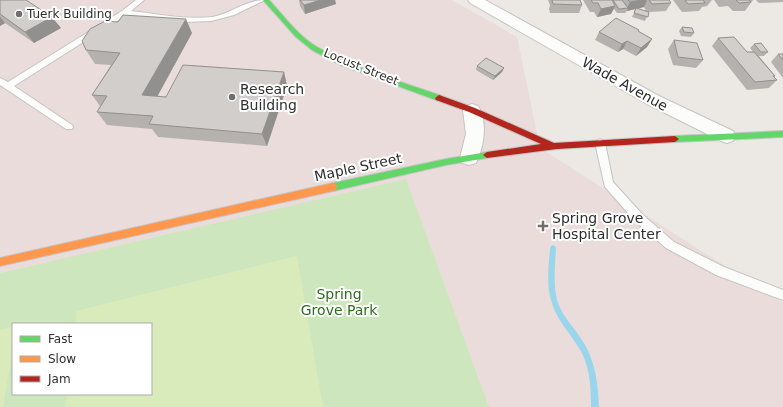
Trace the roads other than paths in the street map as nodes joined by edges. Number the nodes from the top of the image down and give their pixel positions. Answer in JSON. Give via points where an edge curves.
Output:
{"nodes":[{"id":1,"x":140,"y":0,"type":"edge"},
{"id":2,"x":260,"y":0,"type":"edge"},
{"id":3,"x":266,"y":0,"type":"edge"},
{"id":4,"x":475,"y":0,"type":"edge"},
{"id":5,"x":125,"y":13,"type":"junction"},
{"id":6,"x":0,"y":81,"type":"edge"},
{"id":7,"x":8,"y":86,"type":"junction"},
{"id":8,"x":472,"y":110,"type":"junction"},
{"id":9,"x":69,"y":127,"type":"dead end"},
{"id":10,"x":783,"y":134,"type":"edge"},
{"id":11,"x":727,"y":136,"type":"junction"},
{"id":12,"x":600,"y":142,"type":"junction"},
{"id":13,"x":554,"y":147,"type":"junction"},
{"id":14,"x":469,"y":158,"type":"junction"},
{"id":15,"x":0,"y":262,"type":"edge"},
{"id":16,"x":783,"y":295,"type":"edge"}],
"edges":[{"from":1,"to":5,"type":"lane"},
{"from":2,"to":5,"type":"lane","via":[[233,13],[210,19]]},
{"from":3,"to":8,"type":"street","name":"Locust Street","via":[[299,36],[325,54]]},
{"from":4,"to":11,"type":"street","name":"Wade Avenue","via":[[653,100]]},
{"from":5,"to":7,"type":"lane"},
{"from":6,"to":7,"type":"lane"},
{"from":7,"to":9,"type":"lane"},
{"from":8,"to":13,"type":"street","name":"Locust Street"},
{"from":8,"to":14,"type":"street","via":[[476,137]]},
{"from":10,"to":11,"type":"street","name":"Wade Avenue"},
{"from":11,"to":12,"type":"street","name":"Maple Street"},
{"from":12,"to":13,"type":"street","name":"Maple Street"},
{"from":12,"to":16,"type":"lane","via":[[608,184],[639,218],[670,245],[720,271]]},
{"from":13,"to":14,"type":"street","name":"Maple Street","via":[[515,150]]},
{"from":14,"to":15,"type":"street","name":"Maple Street","via":[[365,179]]}]}
